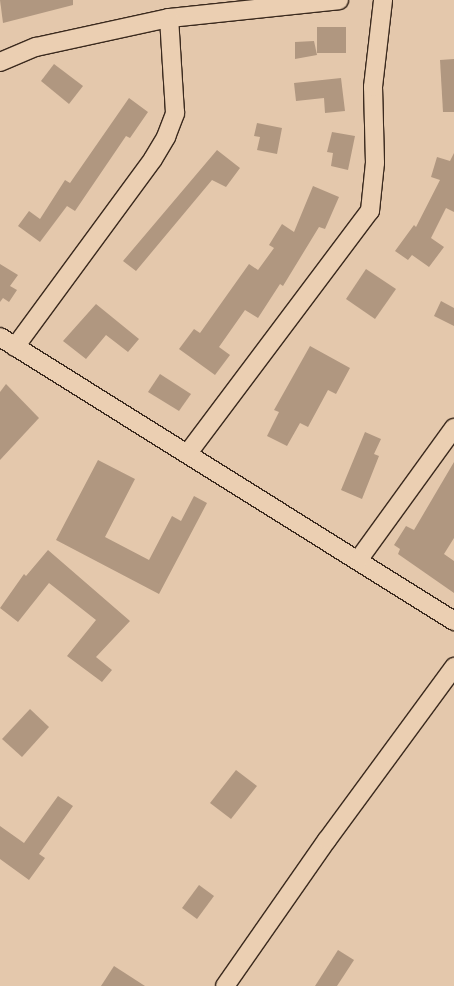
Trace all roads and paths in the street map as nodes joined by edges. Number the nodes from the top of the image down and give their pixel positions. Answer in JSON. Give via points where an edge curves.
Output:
{"nodes":[{"id":1,"x":339,"y":0,"type":"edge"},
{"id":2,"x":382,"y":0,"type":"edge"},
{"id":3,"x":169,"y":18,"type":"junction"},
{"id":4,"x":0,"y":62,"type":"edge"},
{"id":5,"x":0,"y":337,"type":"edge"},
{"id":6,"x":15,"y":347,"type":"junction"},
{"id":7,"x":454,"y":428,"type":"edge"},
{"id":8,"x":188,"y":453,"type":"junction"},
{"id":9,"x":359,"y":560,"type":"junction"},
{"id":10,"x":454,"y":621,"type":"edge"},
{"id":11,"x":454,"y":667,"type":"edge"},
{"id":12,"x":225,"y":986,"type":"edge"}],
"edges":[{"from":1,"to":3,"type":"street"},
{"from":2,"to":8,"type":"street","via":[[373,87],[376,163],[370,211]]},
{"from":3,"to":4,"type":"street","via":[[36,47]]},
{"from":3,"to":6,"type":"street","via":[[175,113],[166,137],[154,159]]},
{"from":5,"to":6,"type":"street"},
{"from":6,"to":8,"type":"street"},
{"from":7,"to":9,"type":"street"},
{"from":8,"to":9,"type":"street"},
{"from":9,"to":10,"type":"street"},
{"from":11,"to":12,"type":"street","via":[[327,840]]}]}
